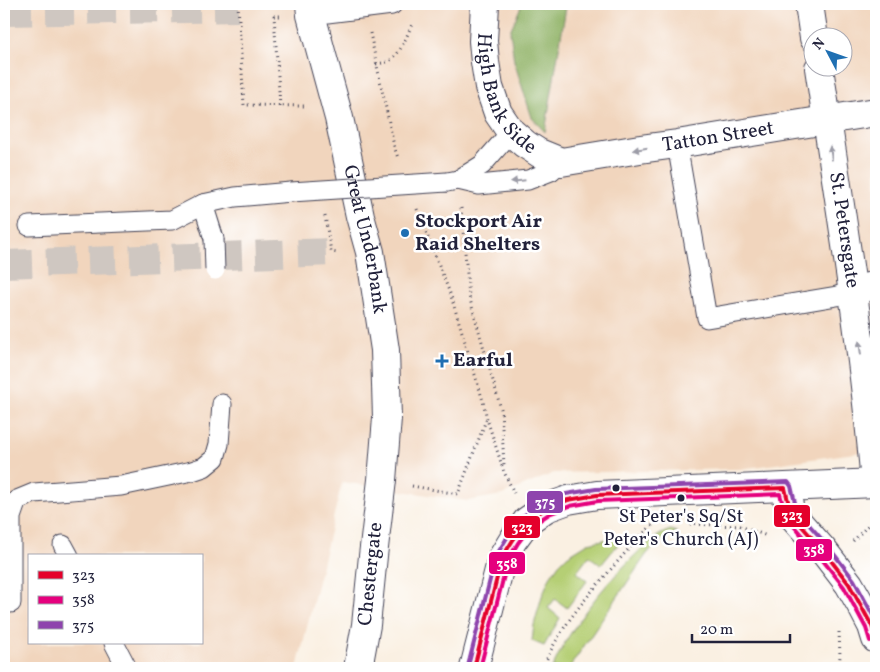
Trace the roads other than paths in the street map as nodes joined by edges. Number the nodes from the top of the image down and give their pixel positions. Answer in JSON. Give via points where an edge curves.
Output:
{"nodes":[{"id":1,"x":485,"y":4,"type":"edge"},
{"id":2,"x":809,"y":4,"type":"edge"},
{"id":3,"x":392,"y":5,"type":"edge"},
{"id":4,"x":311,"y":9,"type":"edge"},
{"id":5,"x":813,"y":28,"type":"edge"},
{"id":6,"x":820,"y":78,"type":"edge"},
{"id":7,"x":876,"y":112,"type":"edge"},
{"id":8,"x":826,"y":120,"type":"junction"},
{"id":9,"x":511,"y":132,"type":"junction"},
{"id":10,"x":677,"y":144,"type":"junction"},
{"id":11,"x":562,"y":162,"type":"junction"},
{"id":12,"x":453,"y":181,"type":"junction"},
{"id":13,"x":203,"y":204,"type":"junction"},
{"id":14,"x":29,"y":226,"type":"dead end"},
{"id":15,"x":216,"y":270,"type":"dead end"},
{"id":16,"x":864,"y":288,"type":"edge"},
{"id":17,"x":222,"y":404,"type":"dead end"},
{"id":18,"x":382,"y":480,"type":"joint"},
{"id":19,"x":876,"y":483,"type":"edge"},
{"id":20,"x":784,"y":488,"type":"junction"},
{"id":21,"x":11,"y":603,"type":"dead end"},
{"id":22,"x":876,"y":639,"type":"edge"},
{"id":23,"x":115,"y":644,"type":"edge"},
{"id":24,"x":127,"y":668,"type":"edge"},
{"id":25,"x":358,"y":668,"type":"edge"},
{"id":26,"x":474,"y":668,"type":"edge"}],
"edges":[{"from":1,"to":9,"type":"street","name":"High Bank Side","via":[[483,41],[489,88],[498,113]]},
{"from":2,"to":5,"type":"street"},
{"from":3,"to":4,"type":"lane","via":[[365,9]]},
{"from":4,"to":18,"type":"street","name":"Great Underbank","via":[[370,252],[385,350],[388,418]]},
{"from":6,"to":8,"type":"street","name":"St. Petersgate"},
{"from":7,"to":8,"type":"street","name":"Tatton Street"},
{"from":8,"to":10,"type":"street","name":"Tatton Street"},
{"from":16,"to":8,"type":"street","name":"St. Petersgate","one_way":true},
{"from":9,"to":11,"type":"street","name":"High Bank Side","via":[[539,153]]},
{"from":9,"to":12,"type":"lane","via":[[482,164]]},
{"from":10,"to":11,"type":"street","name":"Tatton Street","one_way":true},
{"from":10,"to":16,"type":"lane","via":[[707,318],[837,296]]},
{"from":11,"to":12,"type":"lane","one_way":true,"via":[[551,171],[528,180],[479,185]]},
{"from":12,"to":13,"type":"lane","bridge":true,"via":[[235,197]]},
{"from":13,"to":14,"type":"lane","via":[[172,220]]},
{"from":13,"to":15,"type":"lane","bridge":true,"via":[[214,239]]},
{"from":19,"to":16,"type":"street","name":"St. Petersgate","one_way":true},
{"from":17,"to":21,"type":"lane","via":[[215,458],[204,467],[121,486],[34,493],[17,500],[11,517]]},
{"from":18,"to":25,"type":"street","name":"Chestergate"},
{"from":19,"to":20,"type":"street"},
{"from":20,"to":22,"type":"street","via":[[791,514],[849,584]]},
{"from":20,"to":26,"type":"street","via":[[597,495],[546,508],[527,521],[502,558]]},
{"from":23,"to":24,"type":"lane"}]}
